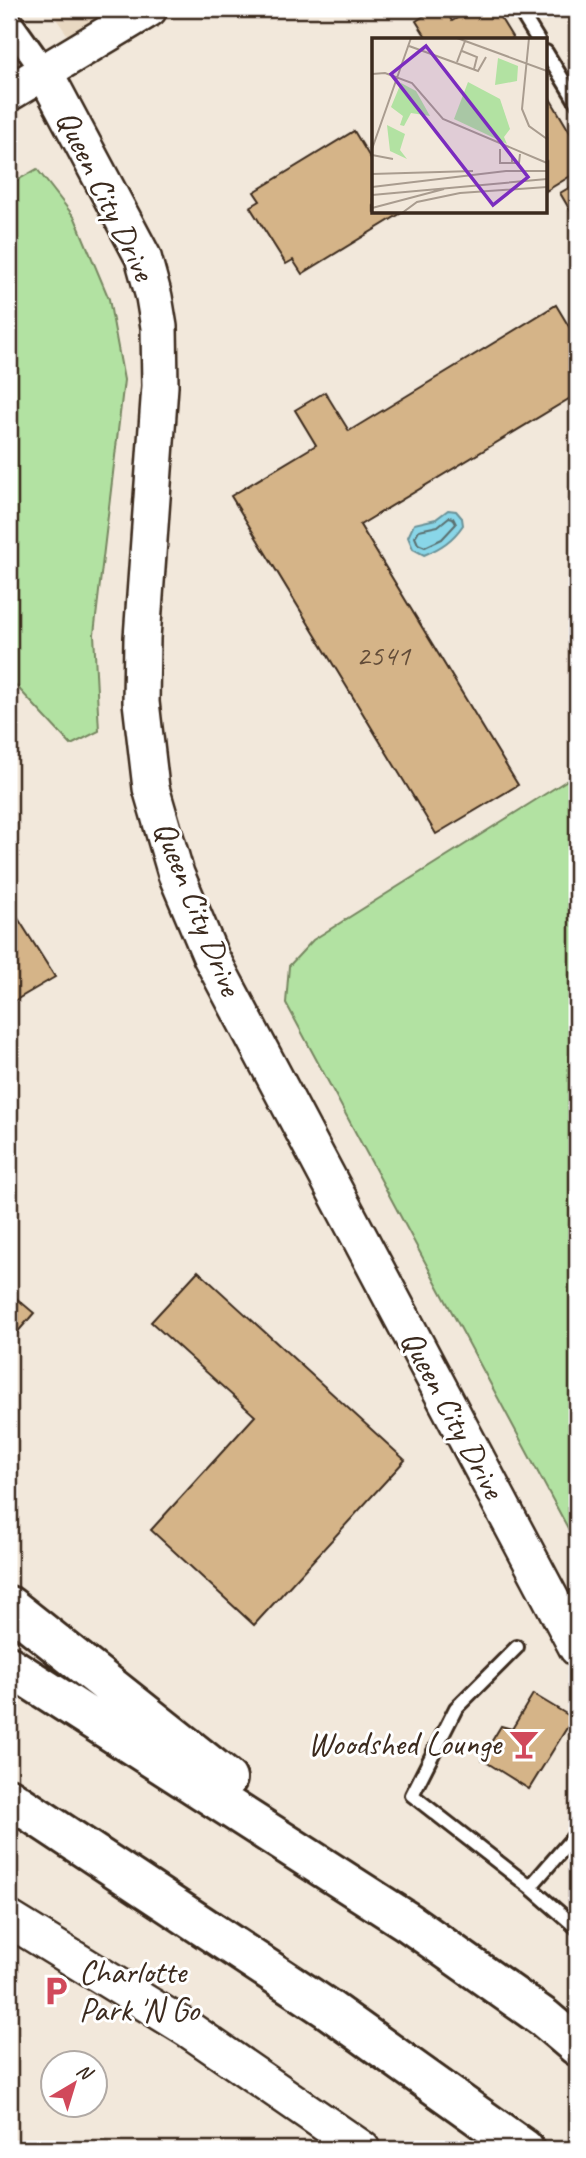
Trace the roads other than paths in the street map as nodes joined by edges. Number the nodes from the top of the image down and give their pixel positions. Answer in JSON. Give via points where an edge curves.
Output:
{"nodes":[{"id":1,"x":149,"y":9,"type":"edge"},
{"id":2,"x":519,"y":9,"type":"edge"},
{"id":3,"x":9,"y":22,"type":"edge"},
{"id":4,"x":537,"y":38,"type":"edge"},
{"id":5,"x":548,"y":55,"type":"edge"},
{"id":6,"x":44,"y":71,"type":"junction"},
{"id":7,"x":9,"y":93,"type":"edge"},
{"id":8,"x":577,"y":103,"type":"edge"},
{"id":9,"x":9,"y":1606,"type":"edge"},
{"id":10,"x":517,"y":1647,"type":"dead end"},
{"id":11,"x":577,"y":1648,"type":"edge"},
{"id":12,"x":9,"y":1667,"type":"edge"},
{"id":13,"x":9,"y":1798,"type":"edge"},
{"id":14,"x":577,"y":1833,"type":"edge"},
{"id":15,"x":530,"y":1887,"type":"junction"},
{"id":16,"x":9,"y":1919,"type":"edge"},
{"id":17,"x":408,"y":1922,"type":"junction"},
{"id":18,"x":577,"y":1928,"type":"edge"},
{"id":19,"x":577,"y":2046,"type":"edge"},
{"id":20,"x":362,"y":2149,"type":"edge"},
{"id":21,"x":524,"y":2149,"type":"edge"}],
"edges":[{"from":1,"to":6,"type":"street"},
{"from":2,"to":4,"type":"lane"},
{"from":3,"to":6,"type":"street"},
{"from":5,"to":8,"type":"lane"},
{"from":6,"to":7,"type":"street"},
{"from":6,"to":11,"type":"street","name":"Queen City Drive","via":[[143,257],[159,327],[160,386],[141,702],[151,788],[176,874],[219,973]]},
{"from":9,"to":17,"type":"highway"},
{"from":10,"to":15,"type":"lane","via":[[456,1708],[412,1795]]},
{"from":12,"to":17,"type":"highway"},
{"from":13,"to":21,"type":"highway","via":[[328,2009]]},
{"from":14,"to":15,"type":"lane"},
{"from":15,"to":18,"type":"lane"},
{"from":16,"to":20,"type":"street","via":[[188,2029]]},
{"from":17,"to":19,"type":"highway"}]}
